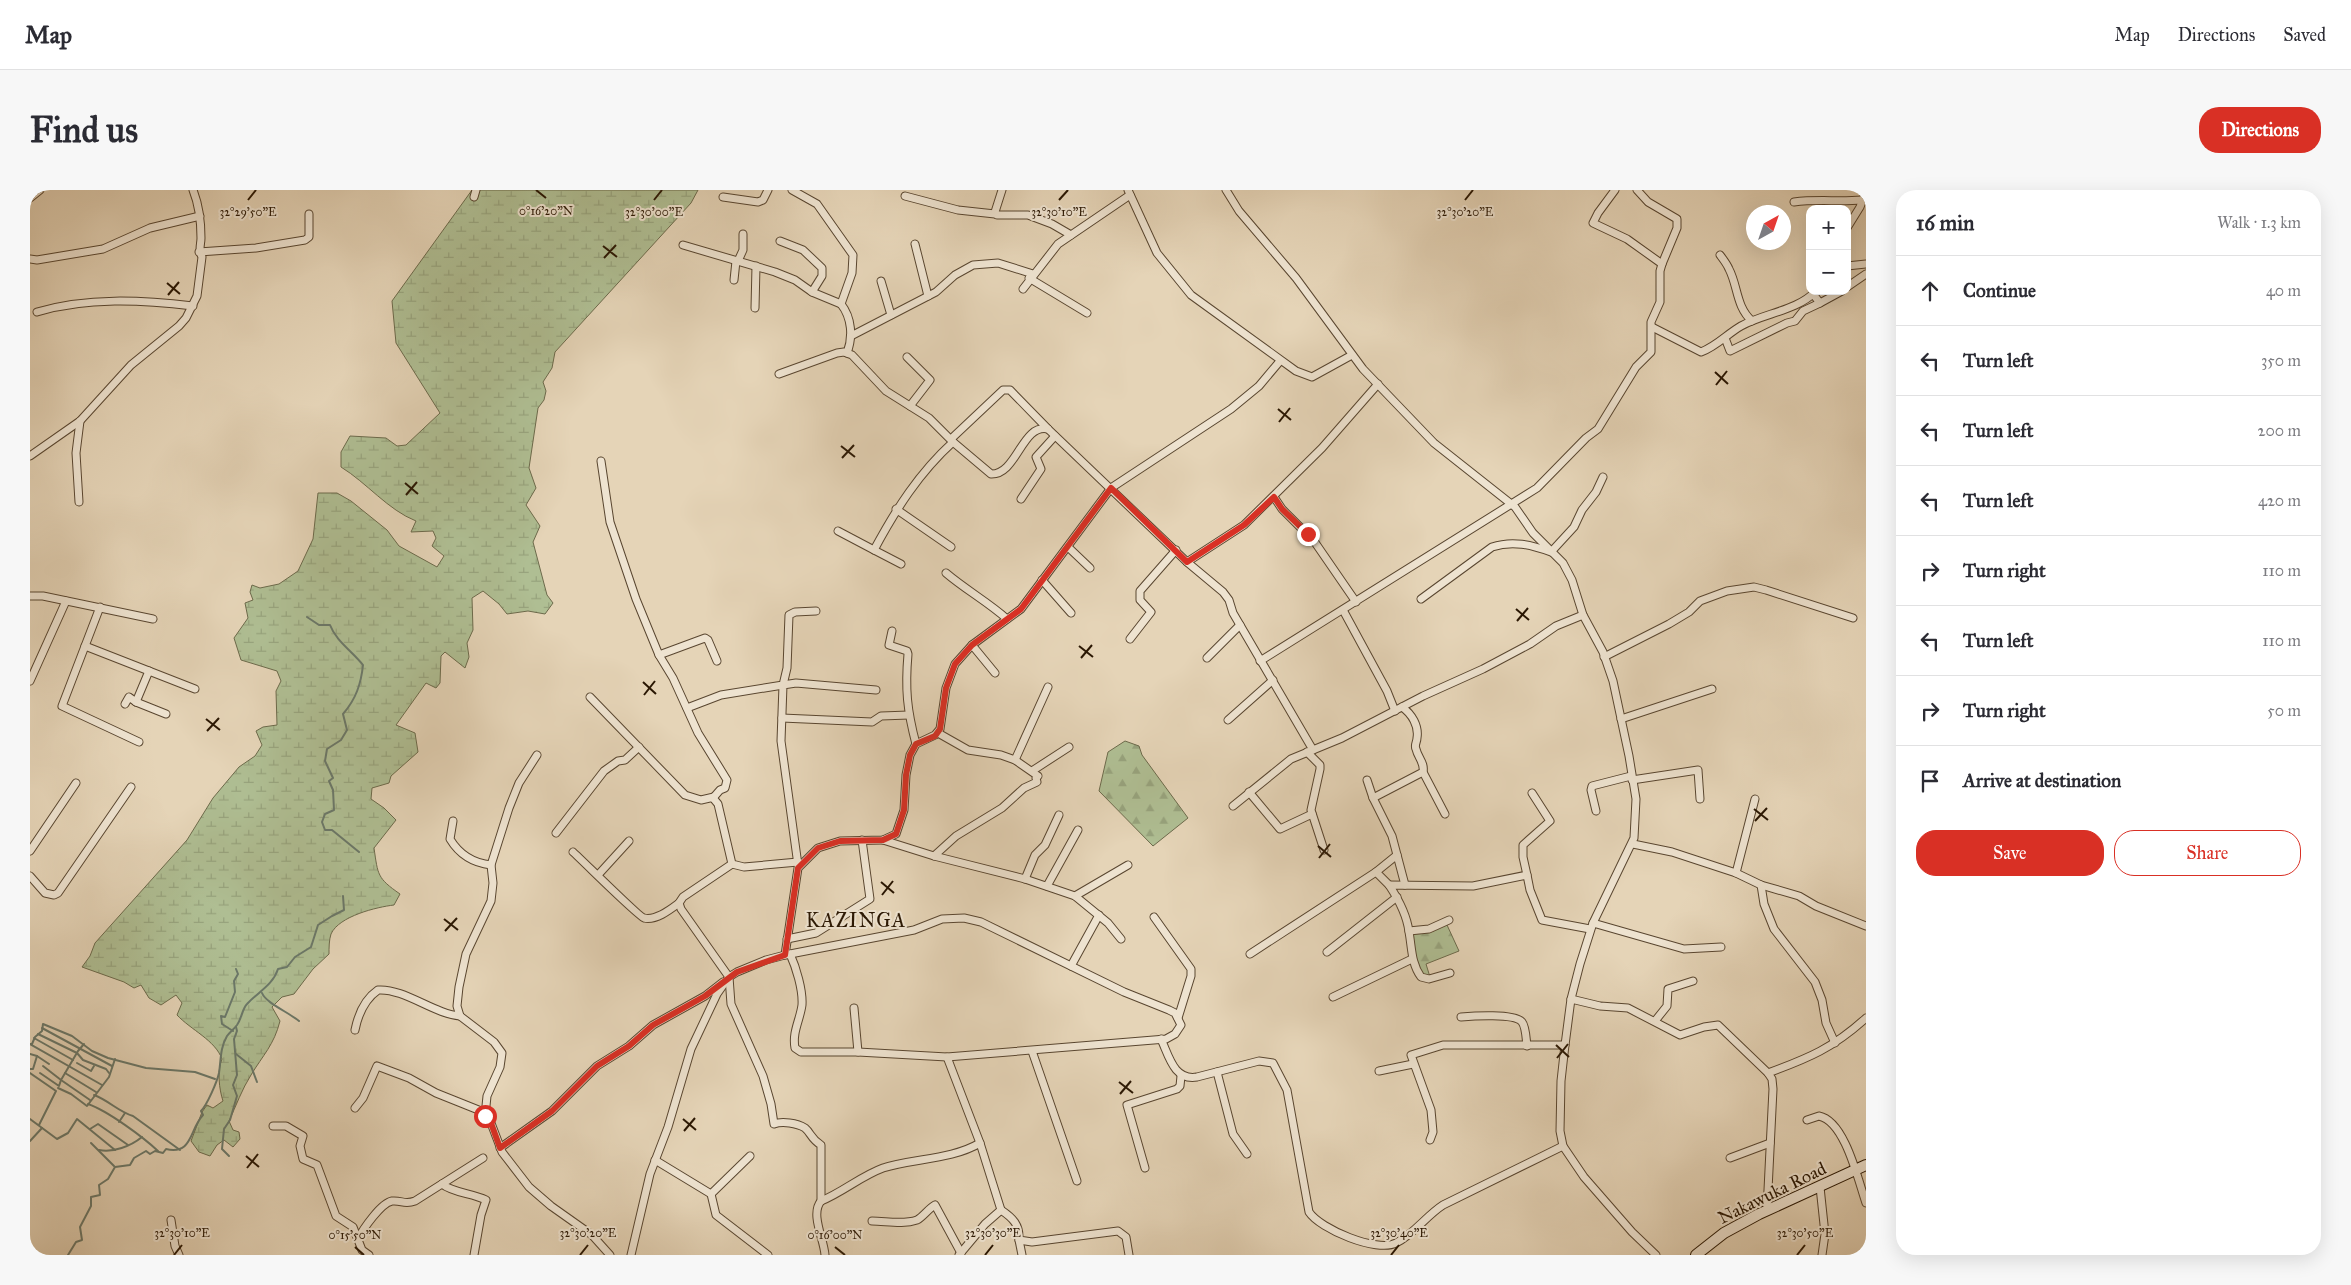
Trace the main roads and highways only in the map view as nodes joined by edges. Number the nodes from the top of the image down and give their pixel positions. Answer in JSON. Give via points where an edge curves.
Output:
{"nodes":[{"id":1,"x":1866,"y":1165,"type":"edge"},
{"id":2,"x":1696,"y":1255,"type":"edge"}],
"edges":[{"from":1,"to":2,"type":"main road","name":"Nakawuka Road","via":[[1767,1210],[1724,1233]]}]}
